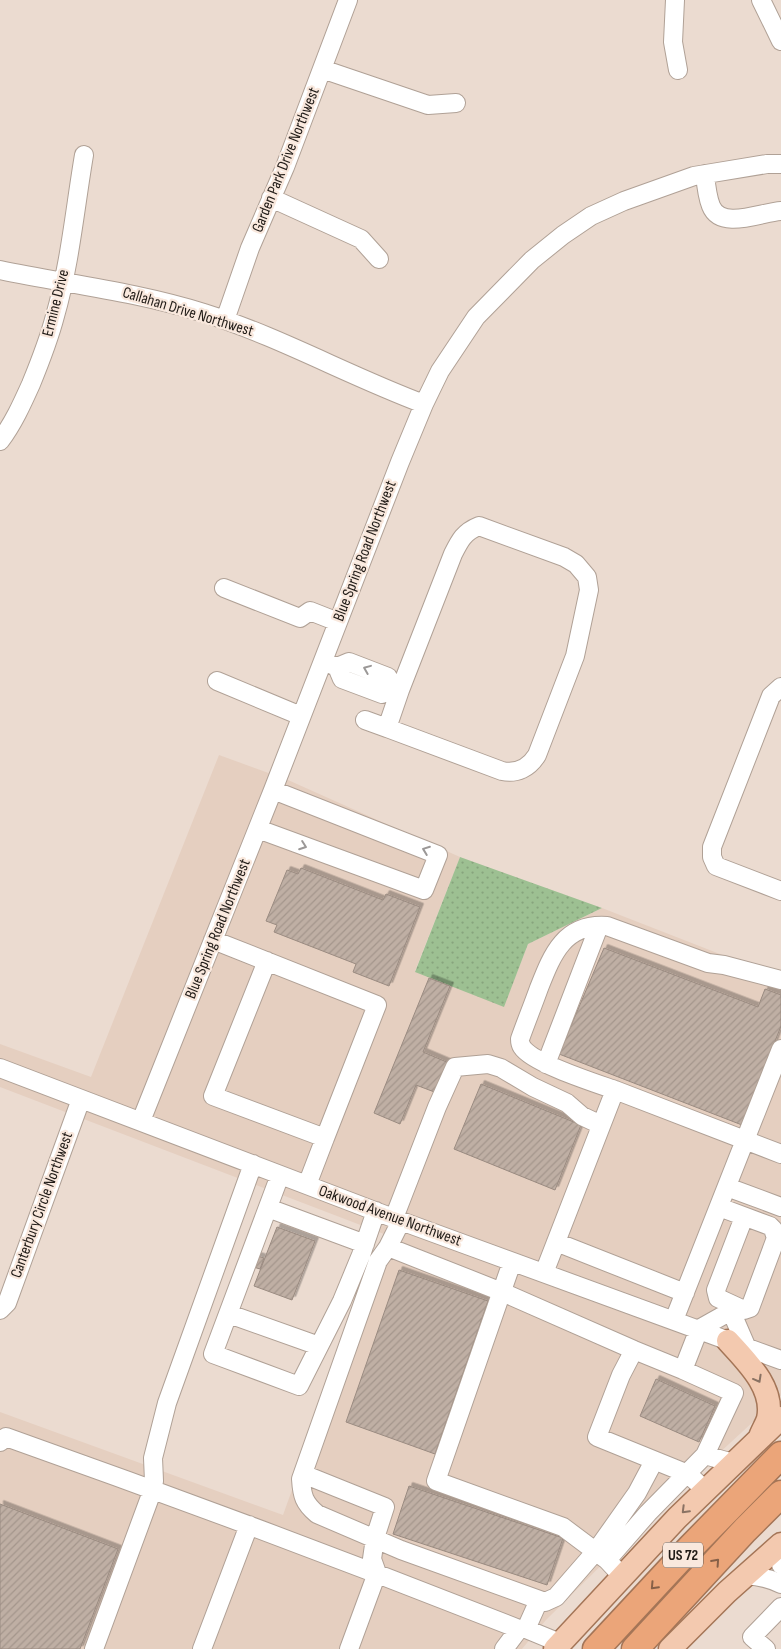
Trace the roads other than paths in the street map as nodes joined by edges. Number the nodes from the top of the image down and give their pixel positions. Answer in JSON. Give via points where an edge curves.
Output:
{"nodes":[{"id":1,"x":348,"y":0,"type":"edge"},
{"id":2,"x":675,"y":0,"type":"edge"},
{"id":3,"x":761,"y":0,"type":"edge"},
{"id":4,"x":781,"y":41,"type":"edge"},
{"id":5,"x":322,"y":69,"type":"junction"},
{"id":6,"x":678,"y":70,"type":"dead end"},
{"id":7,"x":456,"y":103,"type":"dead end"},
{"id":8,"x":84,"y":155,"type":"dead end"},
{"id":9,"x":781,"y":164,"type":"edge"},
{"id":10,"x":705,"y":174,"type":"junction"},
{"id":11,"x":272,"y":198,"type":"junction"},
{"id":12,"x":781,"y":211,"type":"edge"},
{"id":13,"x":379,"y":259,"type":"dead end"},
{"id":14,"x":0,"y":270,"type":"edge"},
{"id":15,"x":63,"y":282,"type":"junction"},
{"id":16,"x":224,"y":320,"type":"junction"},
{"id":17,"x":424,"y":404,"type":"junction"},
{"id":18,"x":0,"y":441,"type":"edge"},
{"id":19,"x":224,"y":588,"type":"dead end"},
{"id":20,"x":338,"y":622,"type":"junction"},
{"id":21,"x":330,"y":664,"type":"junction"},
{"id":22,"x":217,"y":681,"type":"dead end"},
{"id":23,"x":780,"y":685,"type":"edge"},
{"id":24,"x":396,"y":689,"type":"junction"},
{"id":25,"x":301,"y":716,"type":"junction"},
{"id":26,"x":365,"y":720,"type":"dead end"},
{"id":27,"x":387,"y":728,"type":"junction"},
{"id":28,"x":273,"y":790,"type":"junction"},
{"id":29,"x":258,"y":829,"type":"junction"},
{"id":30,"x":781,"y":891,"type":"edge"},
{"id":31,"x":599,"y":926,"type":"junction"},
{"id":32,"x":213,"y":940,"type":"junction"},
{"id":33,"x":267,"y":961,"type":"junction"},
{"id":34,"x":781,"y":980,"type":"edge"},
{"id":35,"x":781,"y":1049,"type":"edge"},
{"id":36,"x":546,"y":1064,"type":"junction"},
{"id":37,"x":0,"y":1068,"type":"edge"},
{"id":38,"x":777,"y":1072,"type":"edge"},
{"id":39,"x":615,"y":1090,"type":"junction"},
{"id":40,"x":81,"y":1099,"type":"junction"},
{"id":41,"x":141,"y":1122,"type":"junction"},
{"id":42,"x":601,"y":1125,"type":"junction"},
{"id":43,"x":325,"y":1138,"type":"junction"},
{"id":44,"x":746,"y":1140,"type":"junction"},
{"id":45,"x":781,"y":1154,"type":"edge"},
{"id":46,"x":253,"y":1164,"type":"junction"},
{"id":47,"x":280,"y":1175,"type":"junction"},
{"id":48,"x":307,"y":1185,"type":"junction"},
{"id":49,"x":727,"y":1187,"type":"junction"},
{"id":50,"x":719,"y":1207,"type":"junction"},
{"id":51,"x":781,"y":1207,"type":"edge"},
{"id":52,"x":268,"y":1208,"type":"junction"},
{"id":53,"x":376,"y":1211,"type":"junction"},
{"id":54,"x":744,"y":1217,"type":"junction"},
{"id":55,"x":397,"y":1219,"type":"junction"},
{"id":56,"x":556,"y":1242,"type":"junction"},
{"id":57,"x":365,"y":1244,"type":"junction"},
{"id":58,"x":388,"y":1247,"type":"junction"},
{"id":59,"x":512,"y":1262,"type":"junction"},
{"id":60,"x":544,"y":1273,"type":"junction"},
{"id":61,"x":502,"y":1292,"type":"junction"},
{"id":62,"x":685,"y":1293,"type":"junction"},
{"id":63,"x":732,"y":1308,"type":"junction"},
{"id":64,"x":0,"y":1310,"type":"edge"},
{"id":65,"x":229,"y":1314,"type":"junction"},
{"id":66,"x":674,"y":1320,"type":"junction"},
{"id":67,"x":699,"y":1329,"type":"junction"},
{"id":68,"x":188,"y":1344,"type":"junction"},
{"id":69,"x":738,"y":1344,"type":"junction"},
{"id":70,"x":319,"y":1346,"type":"junction"},
{"id":71,"x":634,"y":1350,"type":"junction"},
{"id":72,"x":213,"y":1354,"type":"junction"},
{"id":73,"x":781,"y":1360,"type":"edge"},
{"id":74,"x":683,"y":1370,"type":"junction"},
{"id":75,"x":781,"y":1418,"type":"edge"},
{"id":76,"x":781,"y":1428,"type":"edge"},
{"id":77,"x":758,"y":1440,"type":"junction"},
{"id":78,"x":0,"y":1442,"type":"edge"},
{"id":79,"x":705,"y":1455,"type":"junction"},
{"id":80,"x":777,"y":1459,"type":"edge"},
{"id":81,"x":654,"y":1461,"type":"junction"},
{"id":82,"x":733,"y":1463,"type":"junction"},
{"id":83,"x":303,"y":1474,"type":"junction"},
{"id":84,"x":688,"y":1474,"type":"junction"},
{"id":85,"x":152,"y":1489,"type":"junction"},
{"id":86,"x":705,"y":1490,"type":"junction"},
{"id":87,"x":781,"y":1494,"type":"edge"},
{"id":88,"x":249,"y":1525,"type":"junction"},
{"id":89,"x":375,"y":1538,"type":"junction"},
{"id":90,"x":781,"y":1544,"type":"edge"},
{"id":91,"x":601,"y":1555,"type":"junction"},
{"id":92,"x":781,"y":1560,"type":"edge"},
{"id":93,"x":781,"y":1565,"type":"edge"},
{"id":94,"x":377,"y":1573,"type":"junction"},
{"id":95,"x":746,"y":1575,"type":"junction"},
{"id":96,"x":622,"y":1576,"type":"junction"},
{"id":97,"x":781,"y":1584,"type":"edge"},
{"id":98,"x":539,"y":1600,"type":"junction"},
{"id":99,"x":781,"y":1606,"type":"edge"},
{"id":100,"x":522,"y":1629,"type":"junction"},
{"id":101,"x":558,"y":1646,"type":"edge"},
{"id":102,"x":94,"y":1649,"type":"edge"},
{"id":103,"x":202,"y":1649,"type":"edge"},
{"id":104,"x":349,"y":1649,"type":"edge"},
{"id":105,"x":504,"y":1649,"type":"edge"},
{"id":106,"x":596,"y":1649,"type":"edge"},
{"id":107,"x":635,"y":1649,"type":"edge"},
{"id":108,"x":670,"y":1649,"type":"edge"},
{"id":109,"x":766,"y":1649,"type":"edge"}],
"edges":[{"from":1,"to":5,"type":"street","name":"Garden Park Drive Northwest"},
{"from":2,"to":6,"type":"street","via":[[674,42]]},
{"from":3,"to":4,"type":"street"},
{"from":5,"to":7,"type":"street","via":[[428,105]]},
{"from":5,"to":11,"type":"street","name":"Garden Park Drive Northwest"},
{"from":8,"to":15,"type":"street","name":"Ermine Drive"},
{"from":9,"to":10,"type":"street","name":"Blue Spring Road Northwest"},
{"from":10,"to":12,"type":"street","via":[[708,198],[720,216],[742,218]]},
{"from":10,"to":17,"type":"street","name":"Blue Spring Road Northwest","via":[[663,186],[591,216],[532,260],[476,317],[440,372]]},
{"from":11,"to":13,"type":"street","via":[[361,239]]},
{"from":11,"to":16,"type":"street","name":"Garden Park Drive Northwest"},
{"from":14,"to":15,"type":"street","name":"Callahan Drive Northwest"},
{"from":15,"to":16,"type":"street","name":"Callahan Drive Northwest","via":[[116,290]]},
{"from":15,"to":18,"type":"street","name":"Ermine Drive","via":[[36,372],[9,430]]},
{"from":16,"to":17,"type":"street","name":"Callahan Drive Northwest"},
{"from":17,"to":20,"type":"street","name":"Blue Spring Road Northwest"},
{"from":19,"to":20,"type":"street","via":[[300,618],[310,611]]},
{"from":20,"to":21,"type":"street","name":"Blue Spring Road Northwest"},
{"from":21,"to":24,"type":"street","via":[[342,679],[382,694]]},
{"from":21,"to":25,"type":"street","name":"Blue Spring Road Northwest"},
{"from":22,"to":25,"type":"street"},
{"from":23,"to":30,"type":"street","via":[[771,696],[712,847],[712,857],[716,866]]},
{"from":24,"to":27,"type":"street"},
{"from":24,"to":27,"type":"street","via":[[453,554],[462,536],[470,530],[479,526],[564,557],[576,564],[587,577],[589,590],[575,656],[532,764],[511,773],[502,771]]},
{"from":25,"to":28,"type":"street","name":"Blue Spring Road Northwest"},
{"from":26,"to":27,"type":"street"},
{"from":28,"to":29,"type":"street","name":"Blue Spring Road Northwest"},
{"from":29,"to":28,"type":"street","one_way":true,"via":[[424,890],[428,882],[438,855]]},
{"from":29,"to":32,"type":"street","name":"Blue Spring Road Northwest"},
{"from":31,"to":34,"type":"street","via":[[607,926],[708,963]]},
{"from":31,"to":36,"type":"street"},
{"from":31,"to":36,"type":"street","via":[[580,930],[565,939],[545,971],[520,1039],[528,1054]]},
{"from":32,"to":33,"type":"street"},
{"from":32,"to":41,"type":"street","name":"Blue Spring Road Northwest"},
{"from":33,"to":43,"type":"street","via":[[377,1005]]},
{"from":33,"to":43,"type":"street","via":[[213,1096]]},
{"from":35,"to":38,"type":"street"},
{"from":36,"to":39,"type":"street"},
{"from":37,"to":40,"type":"street","name":"Oakwood Avenue Northwest"},
{"from":38,"to":44,"type":"street"},
{"from":39,"to":42,"type":"street"},
{"from":39,"to":44,"type":"street"},
{"from":40,"to":41,"type":"street","name":"Oakwood Avenue Northwest"},
{"from":40,"to":64,"type":"street","name":"Canterbury Circle Northwest","via":[[7,1303]]},
{"from":41,"to":46,"type":"street","name":"Oakwood Avenue Northwest"},
{"from":42,"to":55,"type":"street","via":[[501,1068],[488,1064],[455,1067],[437,1107]]},
{"from":42,"to":56,"type":"street"},
{"from":43,"to":48,"type":"street"},
{"from":44,"to":45,"type":"street"},
{"from":44,"to":49,"type":"street"},
{"from":46,"to":47,"type":"street","name":"Oakwood Avenue Northwest"},
{"from":46,"to":68,"type":"street"},
{"from":47,"to":48,"type":"street","name":"Oakwood Avenue Northwest"},
{"from":47,"to":52,"type":"street"},
{"from":48,"to":53,"type":"street","name":"Oakwood Avenue Northwest"},
{"from":49,"to":50,"type":"street"},
{"from":49,"to":51,"type":"street"},
{"from":50,"to":54,"type":"street"},
{"from":50,"to":62,"type":"street"},
{"from":52,"to":57,"type":"street"},
{"from":52,"to":65,"type":"street"},
{"from":53,"to":55,"type":"street","name":"Oakwood Avenue Northwest"},
{"from":53,"to":57,"type":"street"},
{"from":54,"to":63,"type":"street","via":[[716,1290],[718,1298]]},
{"from":54,"to":63,"type":"street","via":[[770,1226],[776,1238],[750,1308]]},
{"from":55,"to":58,"type":"street"},
{"from":55,"to":59,"type":"street","name":"Oakwood Avenue Northwest"},
{"from":56,"to":60,"type":"street"},
{"from":56,"to":62,"type":"street"},
{"from":57,"to":70,"type":"street"},
{"from":58,"to":61,"type":"street"},
{"from":58,"to":83,"type":"street","via":[[378,1261]]},
{"from":59,"to":60,"type":"street","name":"Oakwood Avenue Northwest"},
{"from":59,"to":61,"type":"street"},
{"from":60,"to":66,"type":"street","name":"Oakwood Avenue Northwest"},
{"from":61,"to":71,"type":"street"},
{"from":61,"to":91,"type":"street","via":[[436,1481],[563,1527]]},
{"from":62,"to":66,"type":"street"},
{"from":63,"to":67,"type":"street"},
{"from":63,"to":69,"type":"street"},
{"from":65,"to":70,"type":"street"},
{"from":65,"to":72,"type":"street"},
{"from":66,"to":67,"type":"street","name":"Oakwood Avenue Northwest"},
{"from":67,"to":69,"type":"street","name":"Oakwood Avenue Northwest"},
{"from":67,"to":74,"type":"street"},
{"from":68,"to":72,"type":"street"},
{"from":68,"to":85,"type":"street","via":[[167,1403],[153,1458]]},
{"from":69,"to":73,"type":"street","name":"Oakwood Avenue Northwest"},
{"from":69,"to":77,"type":"main road","one_way":true,"via":[[757,1375],[768,1403],[768,1418]]},
{"from":70,"to":72,"type":"street","via":[[298,1386]]},
{"from":71,"to":74,"type":"street"},
{"from":71,"to":81,"type":"street","via":[[597,1437]]},
{"from":74,"to":79,"type":"street","via":[[734,1393]]},
{"from":75,"to":77,"type":"main road"},
{"from":76,"to":77,"type":"main road"},
{"from":77,"to":82,"type":"main road"},
{"from":78,"to":85,"type":"street","via":[[6,1437]]},
{"from":79,"to":82,"type":"street"},
{"from":79,"to":84,"type":"street"},
{"from":80,"to":106,"type":"highway","number":"US 72","one_way":true},
{"from":81,"to":84,"type":"street"},
{"from":81,"to":91,"type":"street"},
{"from":82,"to":86,"type":"main road"},
{"from":83,"to":89,"type":"street","via":[[300,1479],[307,1506],[317,1514]]},
{"from":83,"to":89,"type":"street","via":[[384,1507]]},
{"from":84,"to":86,"type":"street"},
{"from":84,"to":91,"type":"street"},
{"from":85,"to":88,"type":"street"},
{"from":85,"to":102,"type":"street"},
{"from":86,"to":96,"type":"main road","one_way":true},
{"from":107,"to":87,"type":"highway","number":"US 72","one_way":true},
{"from":88,"to":94,"type":"street"},
{"from":88,"to":103,"type":"street"},
{"from":89,"to":94,"type":"street","via":[[372,1559]]},
{"from":89,"to":98,"type":"street"},
{"from":90,"to":95,"type":"main road"},
{"from":91,"to":96,"type":"street"},
{"from":91,"to":98,"type":"street","via":[[556,1597],[545,1602]]},
{"from":92,"to":93,"type":"street"},
{"from":94,"to":100,"type":"street"},
{"from":94,"to":104,"type":"street"},
{"from":95,"to":97,"type":"street","via":[[761,1576]]},
{"from":95,"to":108,"type":"main road"},
{"from":96,"to":101,"type":"main road"},
{"from":98,"to":100,"type":"street"},
{"from":99,"to":109,"type":"street","via":[[752,1637]]},
{"from":100,"to":101,"type":"street"},
{"from":100,"to":105,"type":"street"}]}
